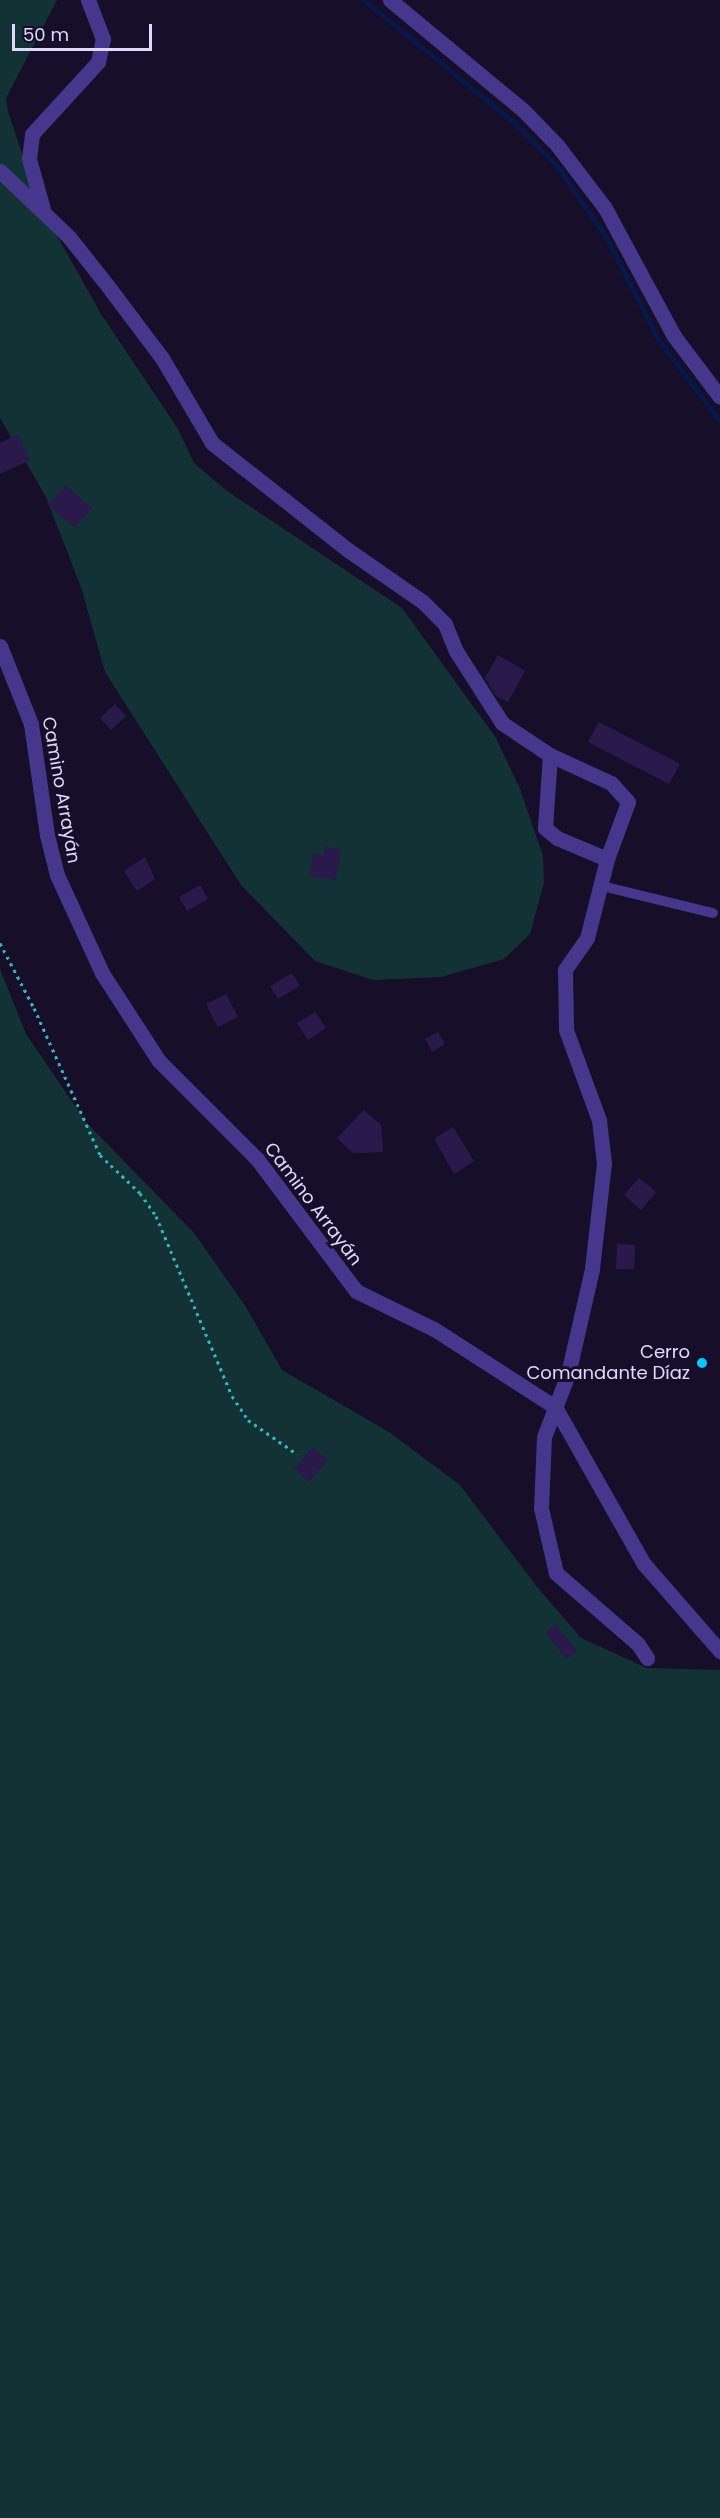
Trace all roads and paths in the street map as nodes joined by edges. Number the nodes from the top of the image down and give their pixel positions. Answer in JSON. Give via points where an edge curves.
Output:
{"nodes":[{"id":1,"x":88,"y":0,"type":"edge"},
{"id":2,"x":390,"y":0,"type":"edge"},
{"id":3,"x":0,"y":171,"type":"edge"},
{"id":4,"x":44,"y":212,"type":"junction"},
{"id":5,"x":720,"y":397,"type":"edge"},
{"id":6,"x":0,"y":646,"type":"edge"},
{"id":7,"x":550,"y":755,"type":"junction"},
{"id":8,"x":607,"y":859,"type":"junction"},
{"id":9,"x":602,"y":886,"type":"junction"},
{"id":10,"x":713,"y":913,"type":"dead end"},
{"id":11,"x":0,"y":943,"type":"edge"},
{"id":12,"x":555,"y":1407,"type":"junction"},
{"id":13,"x":297,"y":1454,"type":"dead end"},
{"id":14,"x":720,"y":1651,"type":"edge"},
{"id":15,"x":647,"y":1658,"type":"dead end"}],
"edges":[{"from":1,"to":4,"type":"street","via":[[103,39],[98,62],[32,134],[29,159]]},
{"from":2,"to":5,"type":"street","via":[[523,111],[557,145],[605,208],[674,336]]},
{"from":3,"to":4,"type":"street"},
{"from":4,"to":7,"type":"street","via":[[69,237],[162,358],[212,443],[348,550],[423,602],[445,624],[456,651],[502,723]]},
{"from":6,"to":12,"type":"street","name":"Camino Arrayán","via":[[32,724],[47,835],[57,874],[102,973],[159,1061],[257,1159],[356,1291],[434,1329]]},
{"from":7,"to":8,"type":"street","via":[[545,828],[557,838]]},
{"from":7,"to":8,"type":"street","via":[[611,783],[628,802]]},
{"from":8,"to":9,"type":"street"},
{"from":9,"to":10,"type":"lane"},
{"from":9,"to":12,"type":"street","via":[[586,938],[565,970],[566,1030],[599,1120],[604,1163],[592,1269],[568,1374]]},
{"from":11,"to":13,"type":"path","via":[[100,1155],[140,1193],[156,1216],[232,1396],[248,1420]]},
{"from":12,"to":14,"type":"street","name":"Camino Arrayán","via":[[644,1564]]},
{"from":12,"to":15,"type":"street","via":[[544,1437],[541,1508],[556,1573],[638,1644]]}]}
